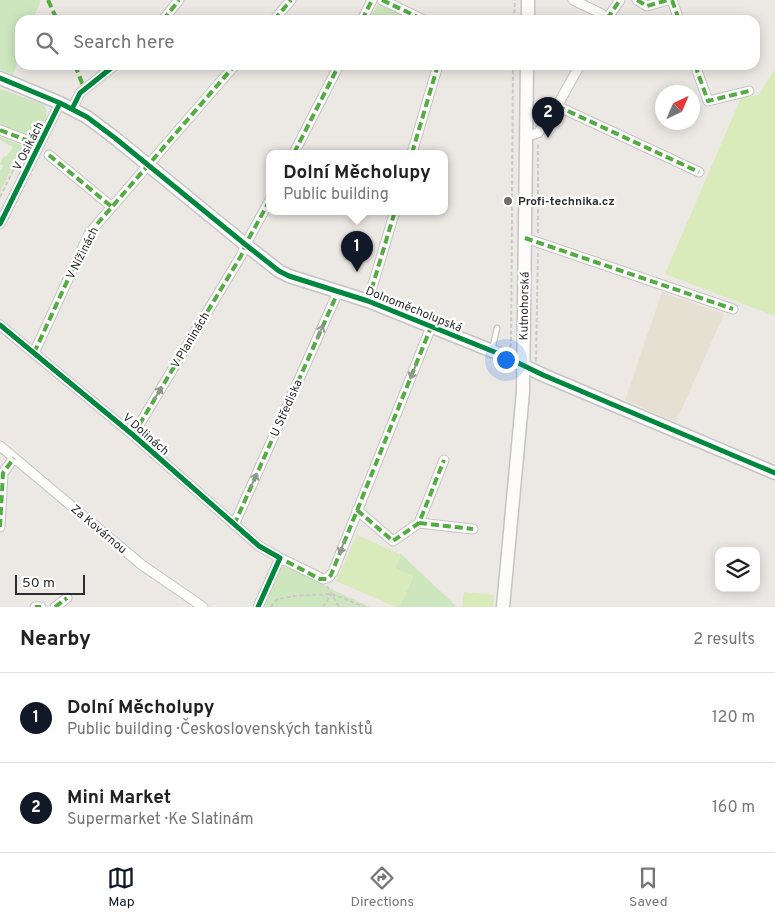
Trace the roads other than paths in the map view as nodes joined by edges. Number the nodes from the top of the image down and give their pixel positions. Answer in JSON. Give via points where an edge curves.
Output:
{"nodes":[{"id":1,"x":179,"y":0,"type":"edge"},
{"id":2,"x":291,"y":0,"type":"edge"},
{"id":3,"x":372,"y":0,"type":"edge"},
{"id":4,"x":382,"y":0,"type":"edge"},
{"id":5,"x":528,"y":0,"type":"edge"},
{"id":6,"x":573,"y":0,"type":"edge"},
{"id":7,"x":620,"y":0,"type":"edge"},
{"id":8,"x":637,"y":0,"type":"edge"},
{"id":9,"x":668,"y":0,"type":"edge"},
{"id":10,"x":672,"y":0,"type":"edge"},
{"id":11,"x":167,"y":15,"type":"edge"},
{"id":12,"x":278,"y":15,"type":"edge"},
{"id":13,"x":364,"y":15,"type":"edge"},
{"id":14,"x":414,"y":15,"type":"edge"},
{"id":15,"x":528,"y":15,"type":"edge"},
{"id":16,"x":601,"y":15,"type":"edge"},
{"id":17,"x":610,"y":15,"type":"edge"},
{"id":18,"x":677,"y":15,"type":"edge"},
{"id":19,"x":109,"y":70,"type":"edge"},
{"id":20,"x":231,"y":70,"type":"edge"},
{"id":21,"x":336,"y":70,"type":"edge"},
{"id":22,"x":437,"y":70,"type":"edge"},
{"id":23,"x":527,"y":70,"type":"edge"},
{"id":24,"x":577,"y":70,"type":"edge"},
{"id":25,"x":697,"y":70,"type":"edge"},
{"id":26,"x":0,"y":78,"type":"edge"},
{"id":27,"x":750,"y":91,"type":"dead end"},
{"id":28,"x":60,"y":103,"type":"junction"},
{"id":29,"x":557,"y":106,"type":"junction"},
{"id":30,"x":72,"y":109,"type":"junction"},
{"id":31,"x":0,"y":130,"type":"edge"},
{"id":32,"x":533,"y":134,"type":"junction"},
{"id":33,"x":38,"y":146,"type":"junction"},
{"id":34,"x":296,"y":150,"type":"edge"},
{"id":35,"x":413,"y":150,"type":"edge"},
{"id":36,"x":49,"y":155,"type":"dead end"},
{"id":37,"x":149,"y":165,"type":"junction"},
{"id":38,"x":699,"y":172,"type":"dead end"},
{"id":39,"x":112,"y":207,"type":"junction"},
{"id":40,"x":266,"y":208,"type":"edge"},
{"id":41,"x":394,"y":215,"type":"edge"},
{"id":42,"x":0,"y":224,"type":"edge"},
{"id":43,"x":525,"y":238,"type":"junction"},
{"id":44,"x":246,"y":245,"type":"junction"},
{"id":45,"x":338,"y":292,"type":"junction"},
{"id":46,"x":368,"y":302,"type":"junction"},
{"id":47,"x":733,"y":309,"type":"dead end"},
{"id":48,"x":0,"y":325,"type":"edge"},
{"id":49,"x":431,"y":327,"type":"junction"},
{"id":50,"x":497,"y":328,"type":"dead end"},
{"id":51,"x":492,"y":351,"type":"junction"},
{"id":52,"x":34,"y":353,"type":"junction"},
{"id":53,"x":523,"y":365,"type":"junction"},
{"id":54,"x":133,"y":435,"type":"junction"},
{"id":55,"x":0,"y":446,"type":"edge"},
{"id":56,"x":14,"y":458,"type":"junction"},
{"id":57,"x":444,"y":460,"type":"dead end"},
{"id":58,"x":773,"y":472,"type":"edge"},
{"id":59,"x":357,"y":510,"type":"junction"},
{"id":60,"x":419,"y":523,"type":"junction"},
{"id":61,"x":234,"y":525,"type":"junction"},
{"id":62,"x":0,"y":527,"type":"edge"},
{"id":63,"x":473,"y":529,"type":"dead end"},
{"id":64,"x":280,"y":558,"type":"junction"},
{"id":65,"x":67,"y":598,"type":"dead end"},
{"id":66,"x":36,"y":607,"type":"edge"},
{"id":67,"x":41,"y":607,"type":"edge"},
{"id":68,"x":55,"y":607,"type":"edge"},
{"id":69,"x":202,"y":607,"type":"edge"},
{"id":70,"x":258,"y":607,"type":"edge"},
{"id":71,"x":502,"y":607,"type":"edge"}],
"edges":[{"from":1,"to":11,"type":"street"},
{"from":2,"to":12,"type":"street"},
{"from":3,"to":13,"type":"street"},
{"from":4,"to":14,"type":"street"},
{"from":5,"to":15,"type":"street"},
{"from":6,"to":16,"type":"street"},
{"from":7,"to":17,"type":"street"},
{"from":8,"to":9,"type":"street","via":[[647,6]]},
{"from":10,"to":18,"type":"street"},
{"from":19,"to":30,"type":"street","via":[[80,94]]},
{"from":20,"to":37,"type":"street","name":"V Nížinách"},
{"from":21,"to":34,"type":"street"},
{"from":22,"to":35,"type":"street"},
{"from":23,"to":32,"type":"street","name":"Kutnohorská"},
{"from":24,"to":29,"type":"street"},
{"from":25,"to":27,"type":"street","via":[[708,101]]},
{"from":26,"to":28,"type":"street","name":"Dolnoměcholupská"},
{"from":28,"to":30,"type":"street","name":"Dolnoměcholupská"},
{"from":28,"to":33,"type":"street","name":"V Osikách"},
{"from":29,"to":32,"type":"street"},
{"from":29,"to":38,"type":"street"},
{"from":30,"to":37,"type":"street","name":"Dolnoměcholupská","via":[[101,126]]},
{"from":31,"to":33,"type":"street","name":"V Osikách"},
{"from":32,"to":43,"type":"street","name":"Kutnohorská"},
{"from":33,"to":42,"type":"street","name":"V Osikách"},
{"from":36,"to":39,"type":"street","name":"V Osikách"},
{"from":37,"to":39,"type":"street","name":"V Nížinách"},
{"from":37,"to":44,"type":"street","name":"Dolnoměcholupská"},
{"from":39,"to":52,"type":"street","name":"V Nížinách","via":[[89,234]]},
{"from":40,"to":44,"type":"street","name":"V Planinách"},
{"from":41,"to":46,"type":"street"},
{"from":43,"to":47,"type":"street"},
{"from":43,"to":53,"type":"street","name":"Kutnohorská"},
{"from":44,"to":45,"type":"street","name":"Dolnoměcholupská","via":[[279,271]]},
{"from":54,"to":44,"type":"street","name":"V Planinách","one_way":true},
{"from":45,"to":46,"type":"street","name":"Dolnoměcholupská"},
{"from":61,"to":45,"type":"street","name":"U Střediska","one_way":true},
{"from":46,"to":49,"type":"street","name":"Dolnoměcholupská"},
{"from":48,"to":52,"type":"street","name":"V Dolinách"},
{"from":49,"to":51,"type":"street","name":"Dolnoměcholupská"},
{"from":49,"to":59,"type":"street","one_way":true},
{"from":50,"to":51,"type":"lane"},
{"from":51,"to":53,"type":"street","name":"Dolnoměcholupská"},
{"from":52,"to":54,"type":"street","name":"V Dolinách"},
{"from":53,"to":58,"type":"street","name":"Dolnoměcholupská"},
{"from":53,"to":71,"type":"street","name":"Kutnohorská"},
{"from":54,"to":61,"type":"street","name":"V Dolinách"},
{"from":55,"to":56,"type":"street","name":"Za Kovárnou"},
{"from":56,"to":62,"type":"street","via":[[3,473]]},
{"from":56,"to":69,"type":"street","name":"Za Kovárnou","via":[[142,565]]},
{"from":57,"to":60,"type":"street"},
{"from":59,"to":60,"type":"street","via":[[393,541]]},
{"from":59,"to":64,"type":"street","name":"V Dolinách","one_way":true,"via":[[329,577],[324,579]]},
{"from":60,"to":63,"type":"street"},
{"from":61,"to":64,"type":"street","name":"V Dolinách"},
{"from":64,"to":70,"type":"street"},
{"from":65,"to":68,"type":"street"},
{"from":66,"to":67,"type":"street"}]}
